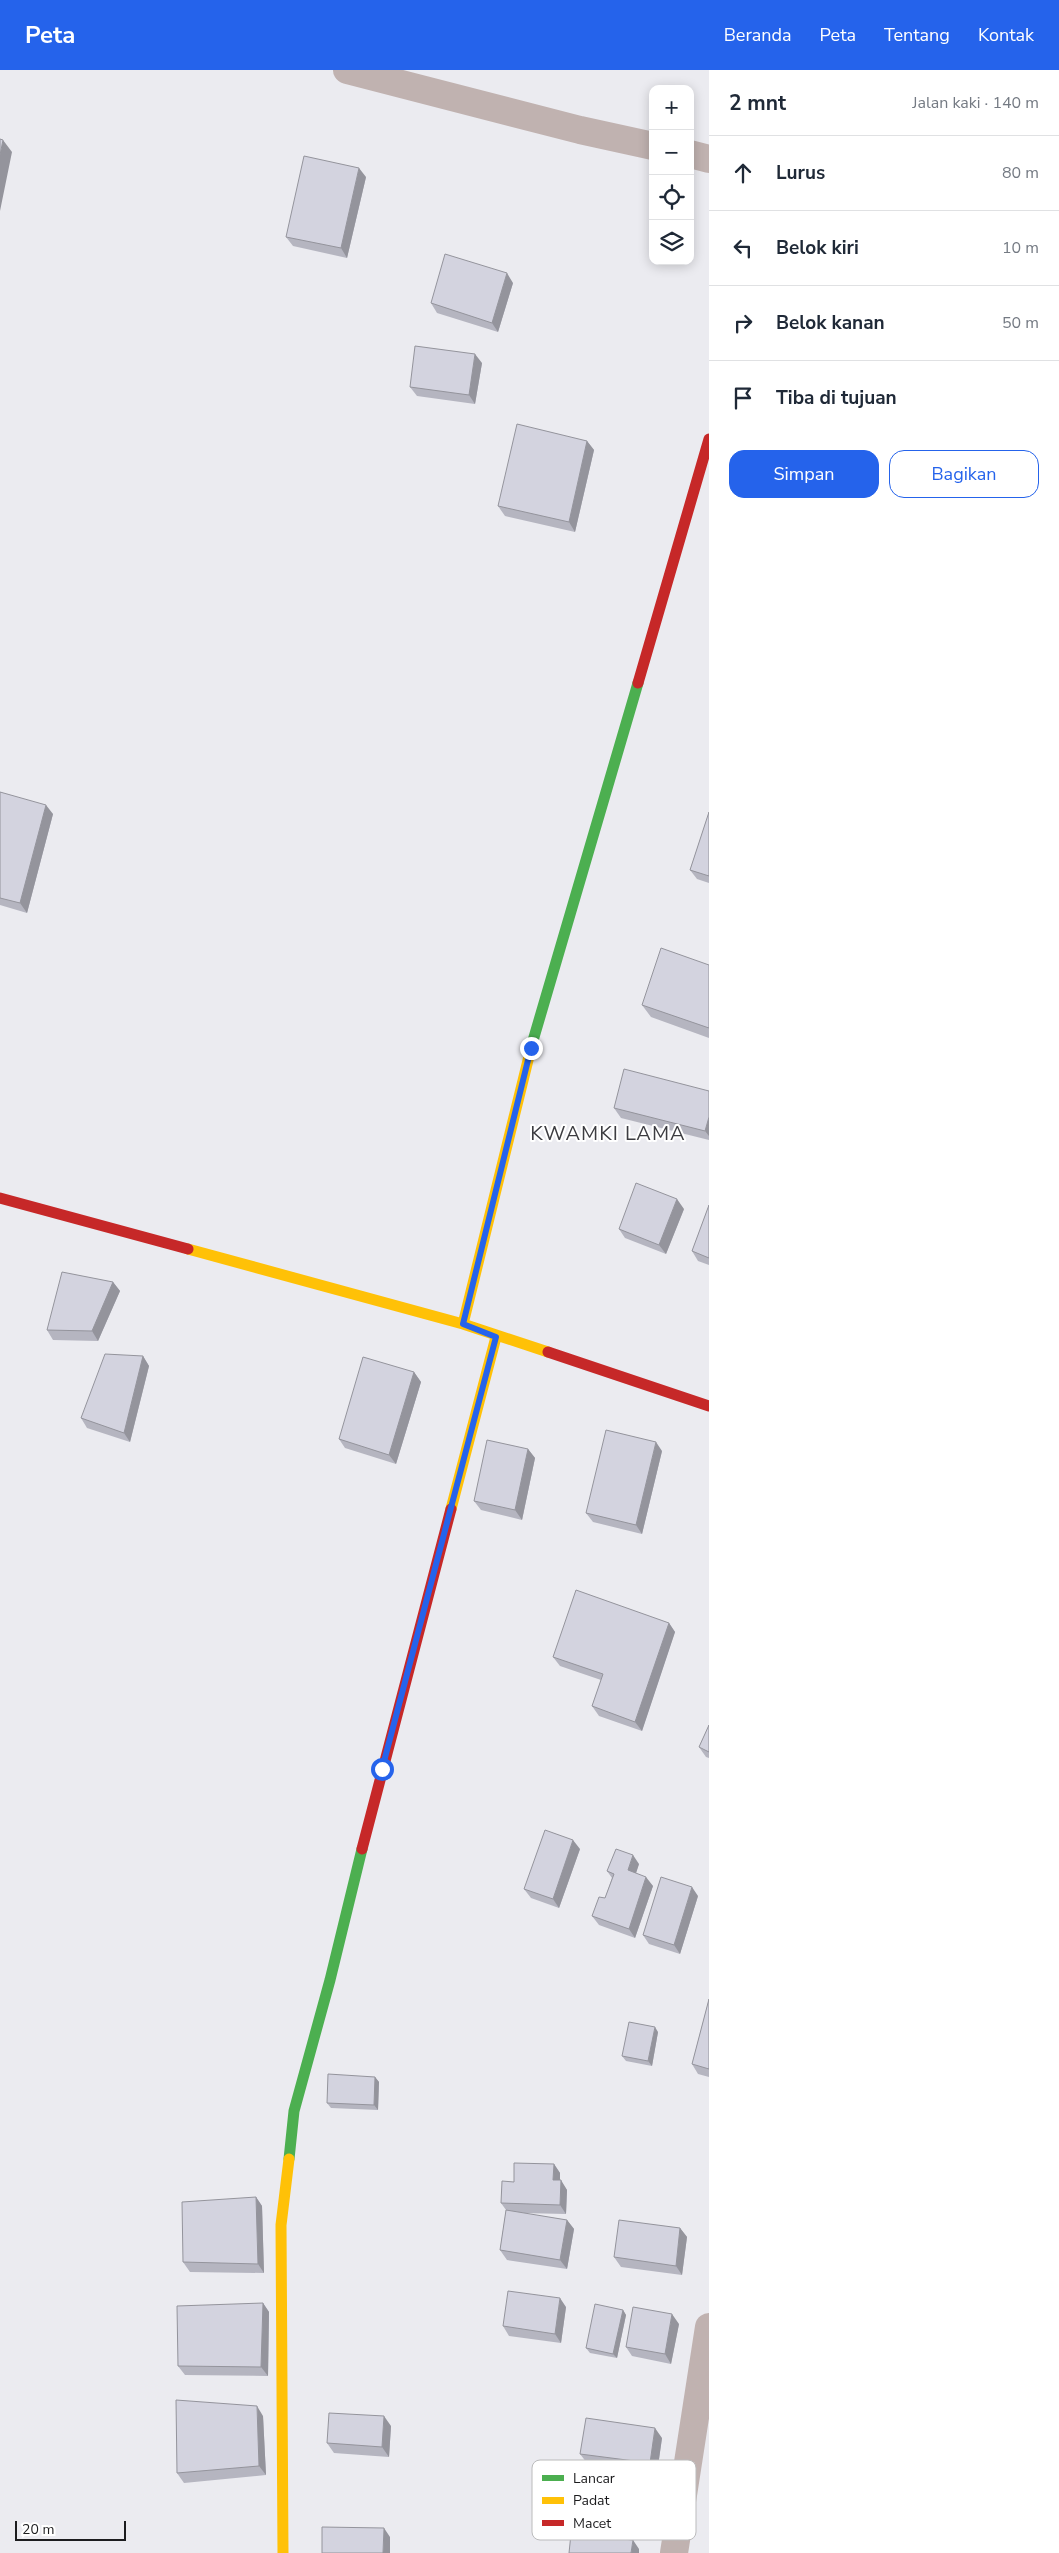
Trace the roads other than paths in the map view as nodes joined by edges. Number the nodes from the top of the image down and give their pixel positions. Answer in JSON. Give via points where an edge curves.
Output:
{"nodes":[{"id":1,"x":347,"y":70,"type":"edge"},
{"id":2,"x":649,"y":145,"type":"edge"},
{"id":3,"x":694,"y":155,"type":"edge"},
{"id":4,"x":709,"y":159,"type":"edge"},
{"id":5,"x":709,"y":439,"type":"edge"},
{"id":6,"x":0,"y":1198,"type":"edge"},
{"id":7,"x":463,"y":1324,"type":"junction"},
{"id":8,"x":496,"y":1337,"type":"junction"},
{"id":9,"x":709,"y":1406,"type":"edge"},
{"id":10,"x":709,"y":2327,"type":"edge"},
{"id":11,"x":688,"y":2460,"type":"edge"},
{"id":12,"x":676,"y":2540,"type":"edge"},
{"id":13,"x":283,"y":2553,"type":"edge"},
{"id":14,"x":674,"y":2553,"type":"edge"}],
"edges":[{"from":1,"to":2,"type":"street"},
{"from":3,"to":4,"type":"street"},
{"from":5,"to":7,"type":"street","via":[[531,1048]]},
{"from":6,"to":7,"type":"street"},
{"from":7,"to":8,"type":"street"},
{"from":8,"to":9,"type":"street"},
{"from":8,"to":13,"type":"street","via":[[294,2111],[281,2225]]},
{"from":10,"to":11,"type":"street"},
{"from":12,"to":14,"type":"street"}]}
